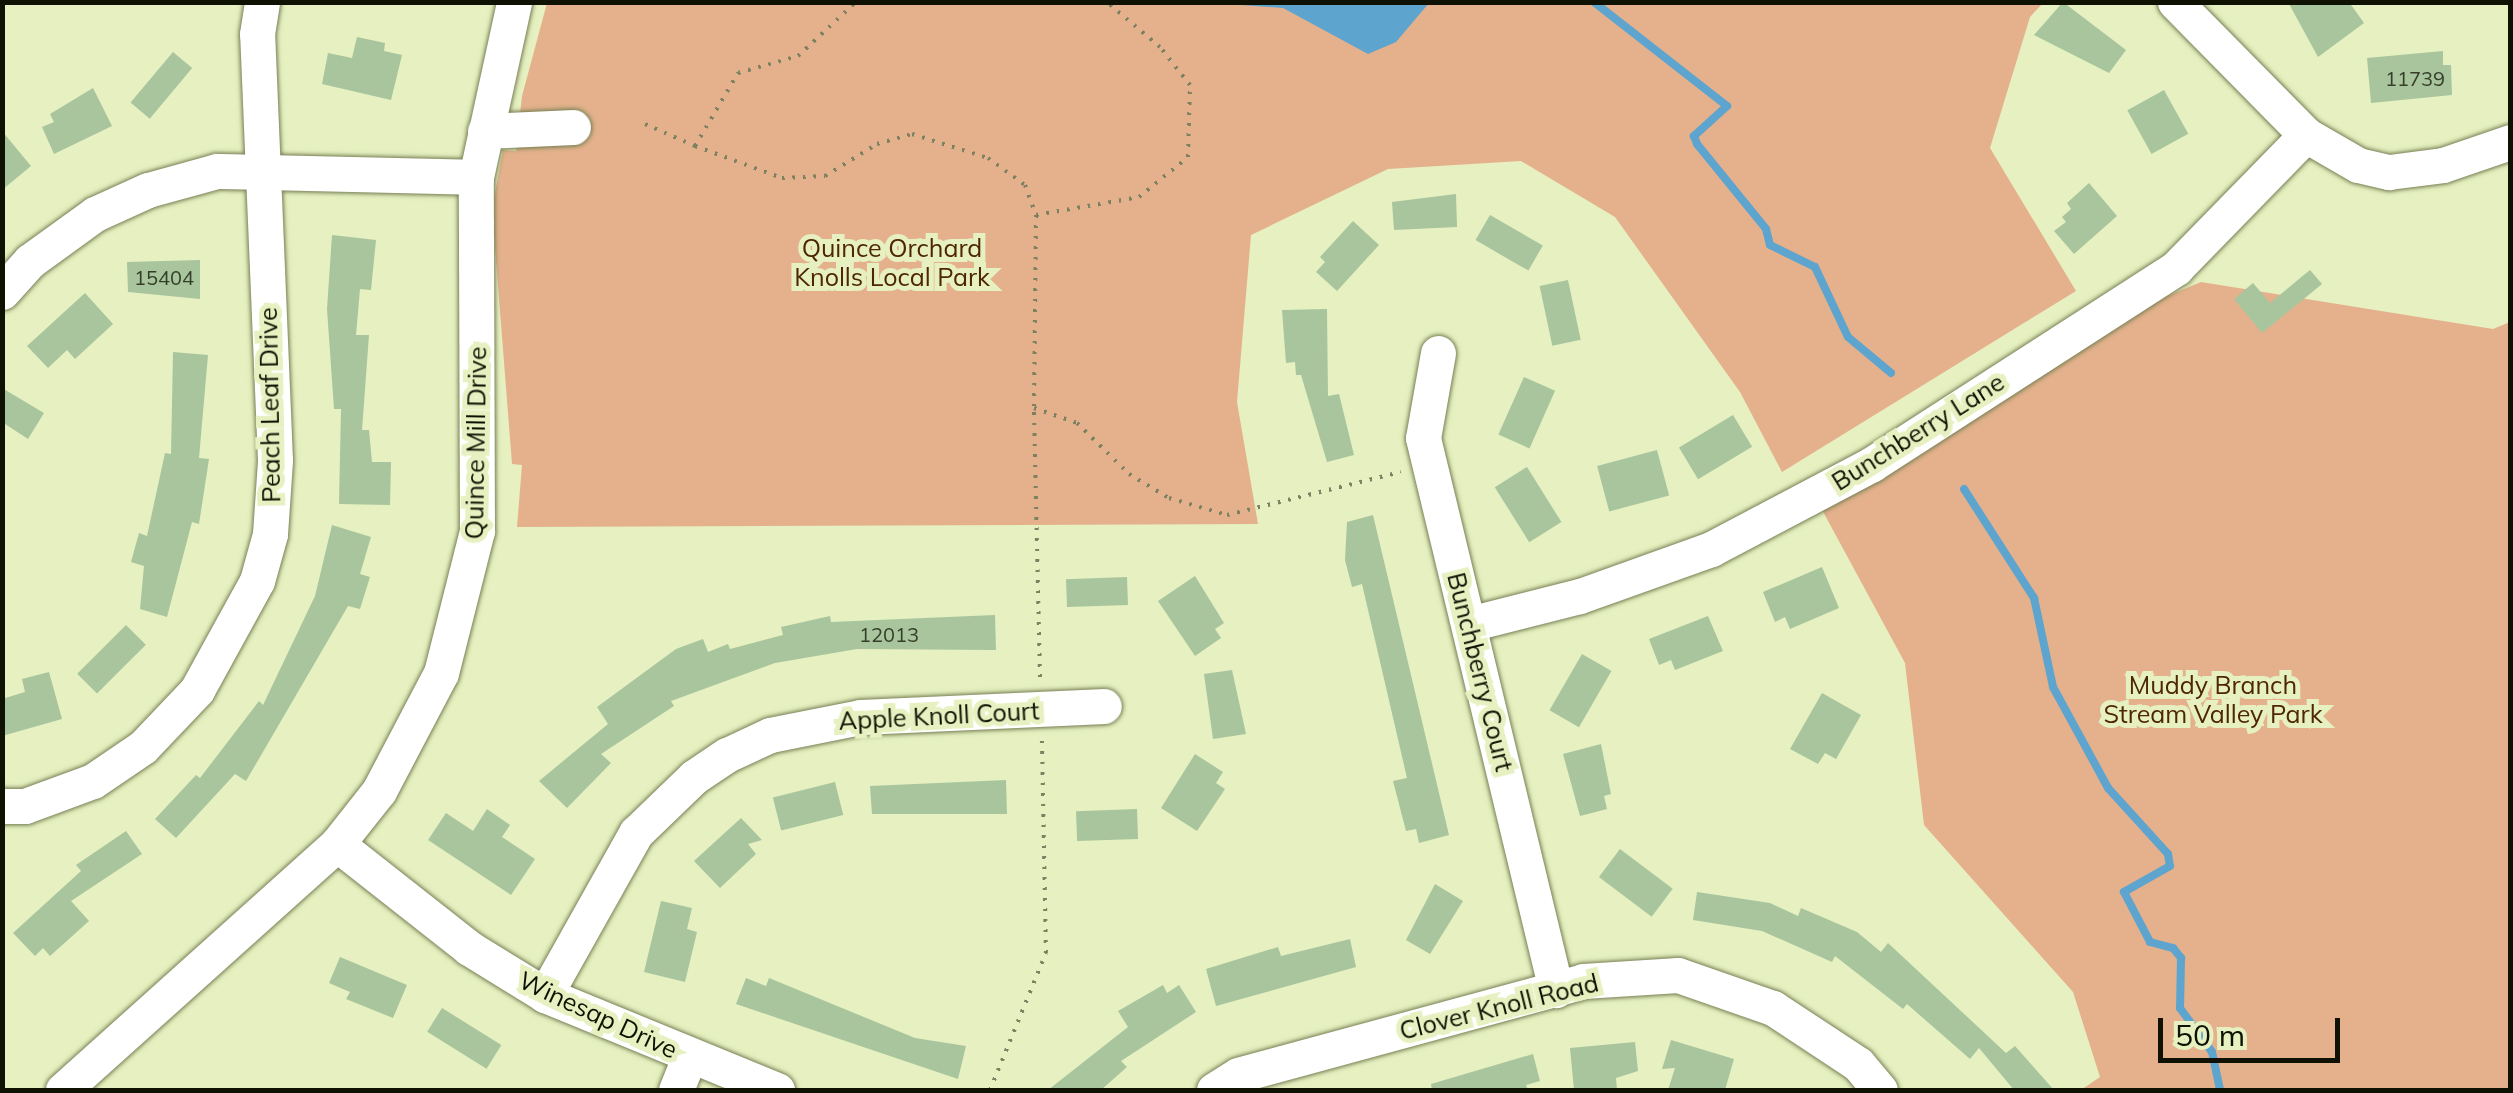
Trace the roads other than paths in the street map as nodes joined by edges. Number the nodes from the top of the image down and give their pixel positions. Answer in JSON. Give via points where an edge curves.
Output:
{"nodes":[{"id":1,"x":262,"y":2,"type":"edge"},
{"id":2,"x":514,"y":2,"type":"edge"},
{"id":3,"x":2174,"y":2,"type":"edge"},
{"id":4,"x":573,"y":127,"type":"dead end"},
{"id":5,"x":485,"y":131,"type":"junction"},
{"id":6,"x":2306,"y":135,"type":"junction"},
{"id":7,"x":2510,"y":142,"type":"edge"},
{"id":8,"x":263,"y":169,"type":"junction"},
{"id":9,"x":476,"y":177,"type":"junction"},
{"id":10,"x":2,"y":292,"type":"edge"},
{"id":11,"x":1438,"y":353,"type":"dead end"},
{"id":12,"x":1469,"y":624,"type":"junction"},
{"id":13,"x":1104,"y":706,"type":"dead end"},
{"id":14,"x":2,"y":806,"type":"edge"},
{"id":15,"x":337,"y":844,"type":"junction"},
{"id":16,"x":1556,"y":990,"type":"junction"},
{"id":17,"x":545,"y":995,"type":"junction"},
{"id":18,"x":689,"y":1057,"type":"junction"},
{"id":19,"x":63,"y":1090,"type":"edge"},
{"id":20,"x":676,"y":1090,"type":"edge"},
{"id":21,"x":777,"y":1090,"type":"edge"},
{"id":22,"x":1214,"y":1090,"type":"edge"},
{"id":23,"x":1880,"y":1090,"type":"edge"}],
"edges":[{"from":1,"to":8,"type":"street","name":"Peach Leaf Drive","via":[[257,34]]},
{"from":2,"to":5,"type":"street","name":"Quince Mill Drive"},
{"from":3,"to":6,"type":"street"},
{"from":4,"to":5,"type":"street"},
{"from":5,"to":9,"type":"street","name":"Quince Mill Drive"},
{"from":6,"to":7,"type":"street","via":[[2358,165],[2390,172],[2444,165]]},
{"from":6,"to":12,"type":"street","name":"Bunchberry Lane","via":[[2176,268],[1872,464],[1712,549],[1580,596]]},
{"from":8,"to":9,"type":"street"},
{"from":8,"to":10,"type":"street","via":[[217,171],[148,190],[95,214],[30,261]]},
{"from":8,"to":14,"type":"street","name":"Peach Leaf Drive","via":[[275,460],[270,534],[257,581],[197,690],[143,747],[93,781],[24,806]]},
{"from":9,"to":15,"type":"street","name":"Quince Mill Drive","via":[[481,444],[477,532],[465,598],[413,733]]},
{"from":11,"to":12,"type":"street","name":"Bunchberry Court","via":[[1424,438]]},
{"from":12,"to":16,"type":"street","name":"Bunchberry Court"},
{"from":13,"to":17,"type":"street","name":"Apple Knoll Court","via":[[862,717],[770,735],[728,756],[694,776],[636,833]]},
{"from":15,"to":17,"type":"street","name":"Winesap Drive","via":[[455,938]]},
{"from":15,"to":19,"type":"street","name":"Quince Mill Drive"},
{"from":16,"to":22,"type":"street","name":"Clover Knoll Road","via":[[1238,1075]]},
{"from":16,"to":23,"type":"street","name":"Clover Knoll Road","via":[[1583,981],[1678,976],[1774,1008],[1858,1064]]},
{"from":17,"to":18,"type":"street","name":"Winesap Drive"},
{"from":18,"to":20,"type":"street"},
{"from":18,"to":21,"type":"street","name":"Winesap Drive"}]}
